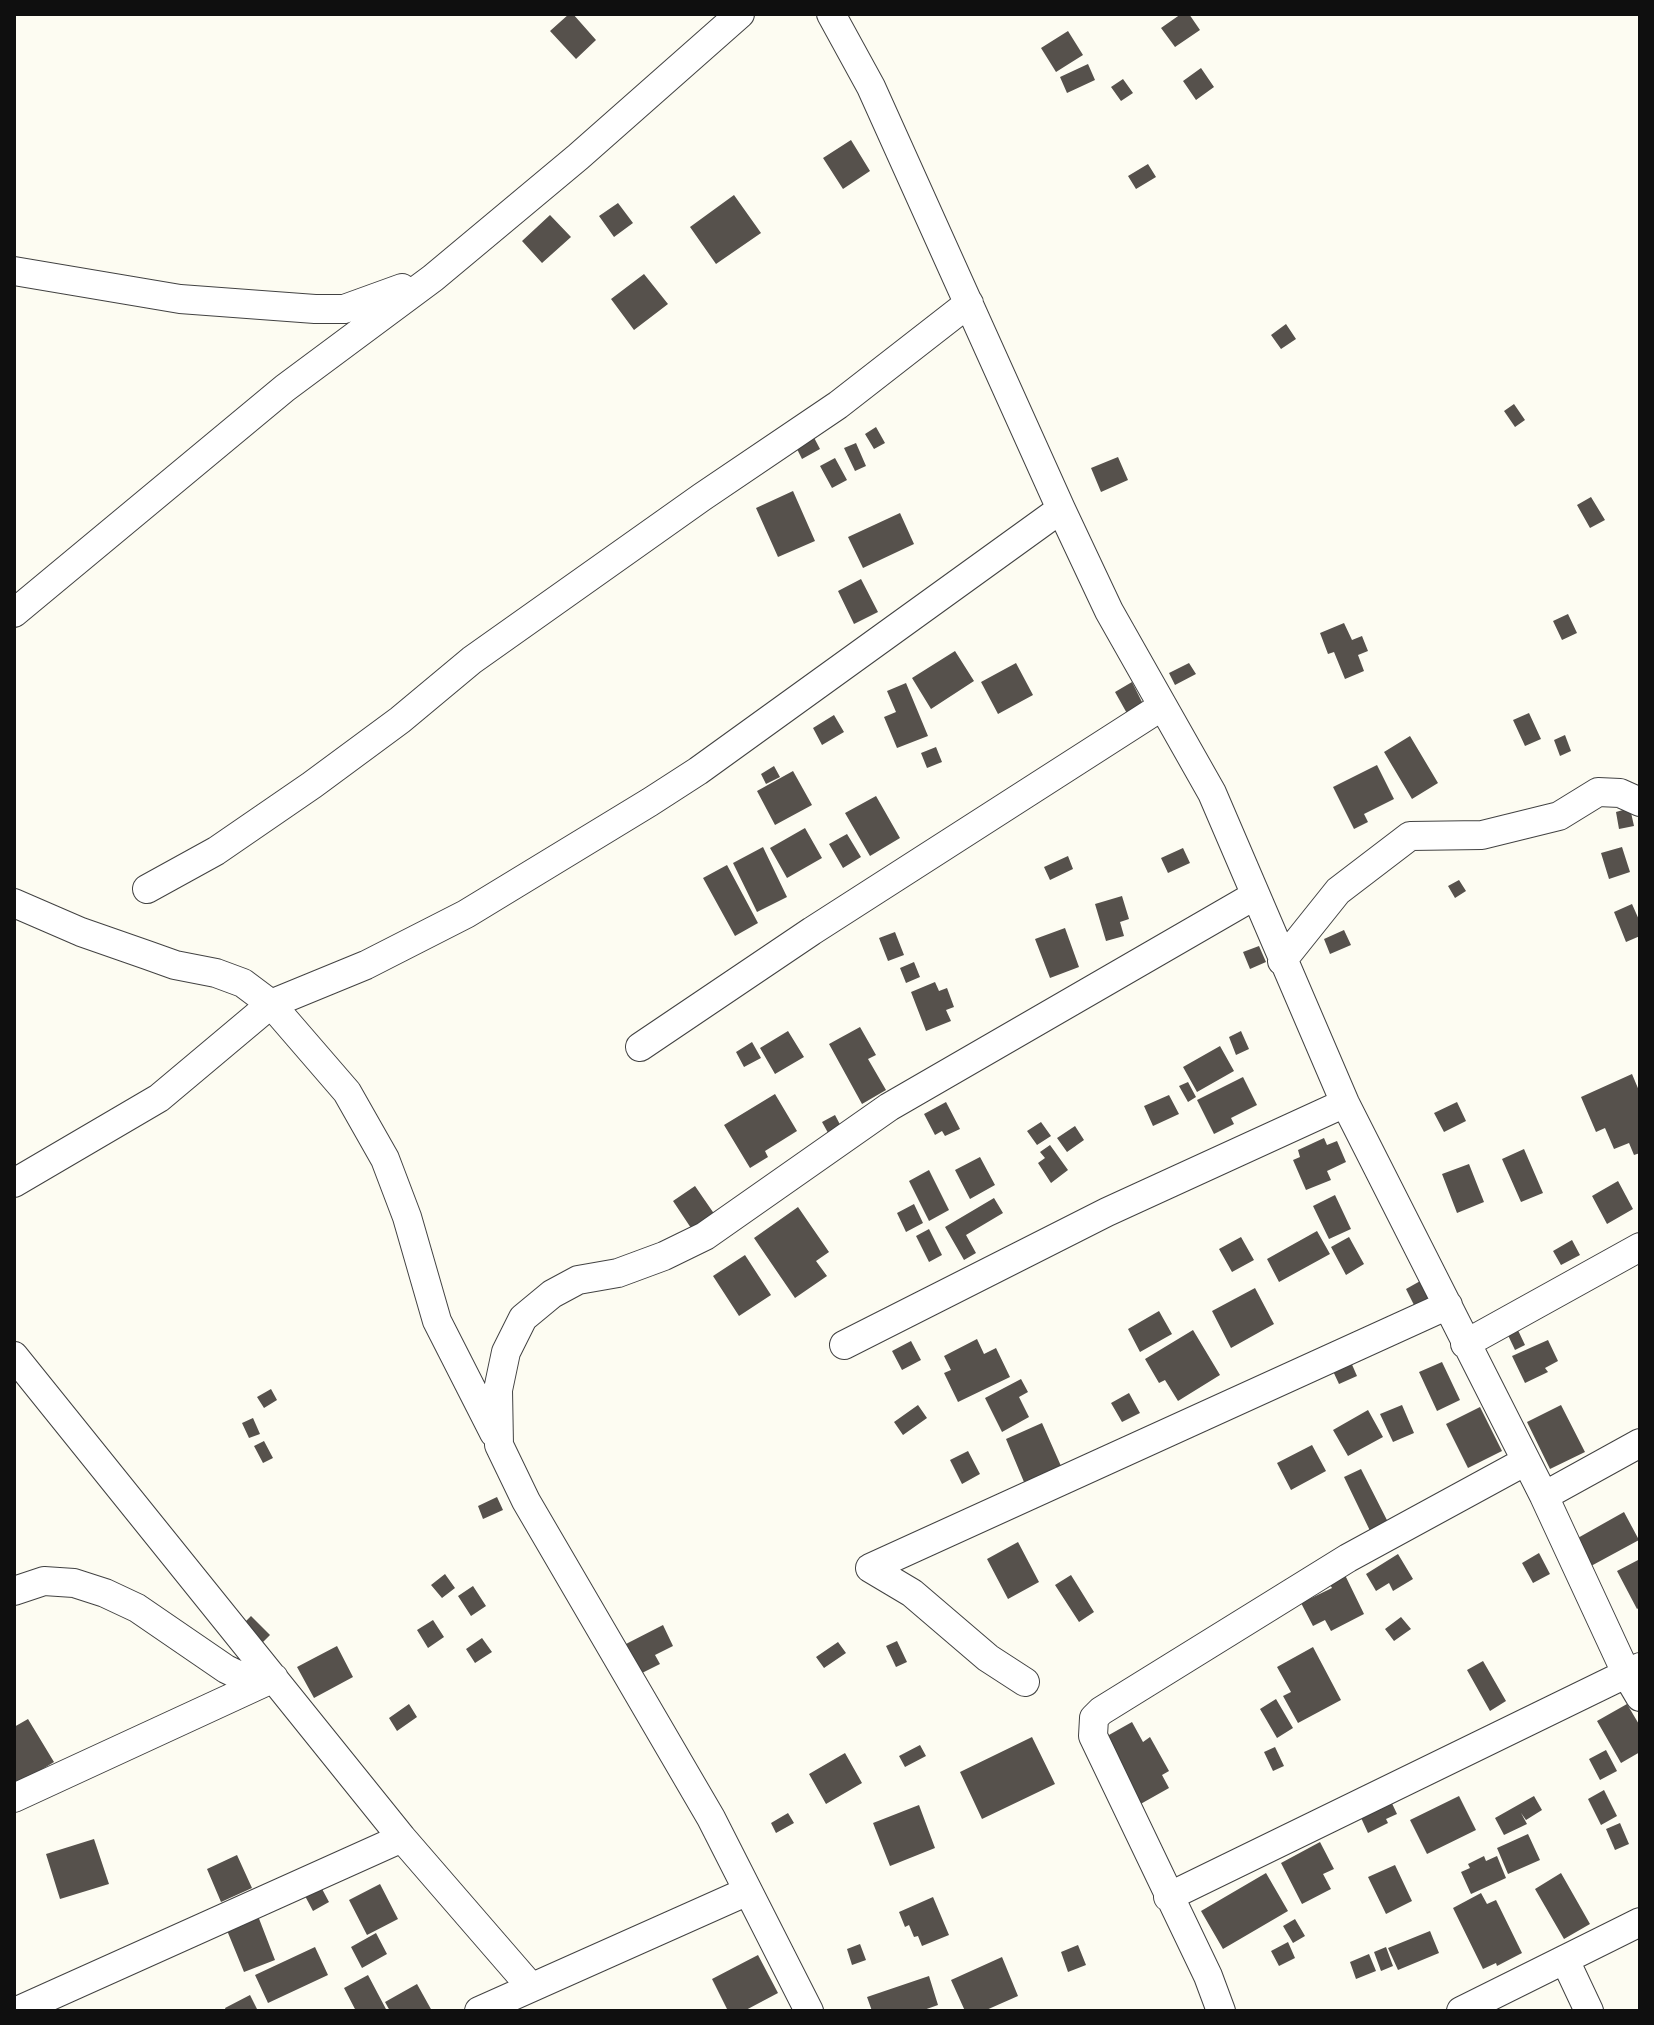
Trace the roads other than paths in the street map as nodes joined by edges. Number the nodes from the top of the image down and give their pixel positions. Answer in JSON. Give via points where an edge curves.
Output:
{"nodes":[{"id":1,"x":740,"y":14,"type":"edge"},
{"id":2,"x":831,"y":14,"type":"edge"},
{"id":3,"x":14,"y":271,"type":"edge"},
{"id":4,"x":433,"y":278,"type":"junction"},
{"id":5,"x":969,"y":303,"type":"junction"},
{"id":6,"x":1061,"y":509,"type":"junction"},
{"id":7,"x":14,"y":613,"type":"edge"},
{"id":8,"x":1161,"y":707,"type":"junction"},
{"id":9,"x":1640,"y":802,"type":"edge"},
{"id":10,"x":147,"y":889,"type":"dead end"},
{"id":11,"x":1254,"y":896,"type":"junction"},
{"id":12,"x":14,"y":903,"type":"edge"},
{"id":13,"x":1282,"y":961,"type":"junction"},
{"id":14,"x":271,"y":1004,"type":"junction"},
{"id":15,"x":640,"y":1047,"type":"dead end"},
{"id":16,"x":1345,"y":1103,"type":"junction"},
{"id":17,"x":14,"y":1183,"type":"edge"},
{"id":18,"x":1640,"y":1247,"type":"edge"},
{"id":19,"x":1448,"y":1305,"type":"junction"},
{"id":20,"x":1465,"y":1344,"type":"junction"},
{"id":21,"x":844,"y":1345,"type":"dead end"},
{"id":22,"x":14,"y":1356,"type":"edge"},
{"id":23,"x":1640,"y":1443,"type":"edge"},
{"id":24,"x":499,"y":1445,"type":"junction"},
{"id":25,"x":1526,"y":1461,"type":"junction"},
{"id":26,"x":1544,"y":1496,"type":"junction"},
{"id":27,"x":14,"y":1591,"type":"edge"},
{"id":28,"x":1636,"y":1680,"type":"edge"},
{"id":29,"x":266,"y":1681,"type":"junction"},
{"id":30,"x":1025,"y":1682,"type":"dead end"},
{"id":31,"x":14,"y":1798,"type":"edge"},
{"id":32,"x":402,"y":1838,"type":"junction"},
{"id":33,"x":748,"y":1891,"type":"junction"},
{"id":34,"x":1168,"y":1897,"type":"junction"},
{"id":35,"x":1640,"y":1922,"type":"edge"},
{"id":36,"x":1565,"y":1960,"type":"junction"},
{"id":37,"x":531,"y":1987,"type":"junction"},
{"id":38,"x":17,"y":2011,"type":"edge"},
{"id":39,"x":479,"y":2011,"type":"edge"},
{"id":40,"x":809,"y":2011,"type":"edge"},
{"id":41,"x":1221,"y":2011,"type":"edge"},
{"id":42,"x":1461,"y":2011,"type":"edge"},
{"id":43,"x":1589,"y":2011,"type":"edge"}],
"edges":[{"from":1,"to":4,"type":"street"},
{"from":2,"to":5,"type":"street","via":[[871,87]]},
{"from":3,"to":4,"type":"street","via":[[180,299],[315,309],[344,309]]},
{"from":4,"to":7,"type":"street","via":[[285,388]]},
{"from":5,"to":6,"type":"street"},
{"from":5,"to":10,"type":"street","via":[[838,405],[472,660],[312,785],[216,851]]},
{"from":6,"to":8,"type":"street"},
{"from":6,"to":14,"type":"street","via":[[650,802],[466,914],[366,965]]},
{"from":8,"to":11,"type":"street","via":[[1212,793]]},
{"from":8,"to":15,"type":"street"},
{"from":9,"to":13,"type":"street","via":[[1620,793],[1598,792],[1559,816],[1482,835],[1410,836],[1338,891]]},
{"from":11,"to":13,"type":"street"},
{"from":11,"to":24,"type":"street","via":[[889,1107],[705,1236],[552,1294],[523,1318],[506,1352],[498,1390]]},
{"from":12,"to":14,"type":"street","via":[[175,965],[243,983]]},
{"from":13,"to":16,"type":"street"},
{"from":14,"to":17,"type":"street","via":[[159,1098]]},
{"from":14,"to":24,"type":"street","via":[[347,1092],[385,1159],[437,1321]]},
{"from":16,"to":19,"type":"street"},
{"from":16,"to":21,"type":"street","via":[[1107,1212]]},
{"from":18,"to":20,"type":"street"},
{"from":19,"to":20,"type":"street"},
{"from":19,"to":30,"type":"street","via":[[870,1568],[912,1593],[988,1658]]},
{"from":20,"to":25,"type":"street"},
{"from":22,"to":29,"type":"street"},
{"from":23,"to":26,"type":"street"},
{"from":24,"to":33,"type":"street"},
{"from":25,"to":26,"type":"street"},
{"from":25,"to":34,"type":"street","via":[[1348,1558],[1097,1714],[1093,1736]]},
{"from":26,"to":28,"type":"street"},
{"from":27,"to":29,"type":"street","via":[[44,1581],[105,1593],[137,1608],[226,1669]]},
{"from":28,"to":34,"type":"street"},
{"from":29,"to":31,"type":"street"},
{"from":29,"to":32,"type":"street"},
{"from":32,"to":37,"type":"street"},
{"from":32,"to":38,"type":"street"},
{"from":33,"to":37,"type":"street"},
{"from":33,"to":40,"type":"street"},
{"from":34,"to":41,"type":"street"},
{"from":35,"to":36,"type":"street"},
{"from":36,"to":42,"type":"street"},
{"from":36,"to":43,"type":"street"},
{"from":37,"to":39,"type":"street"}]}
